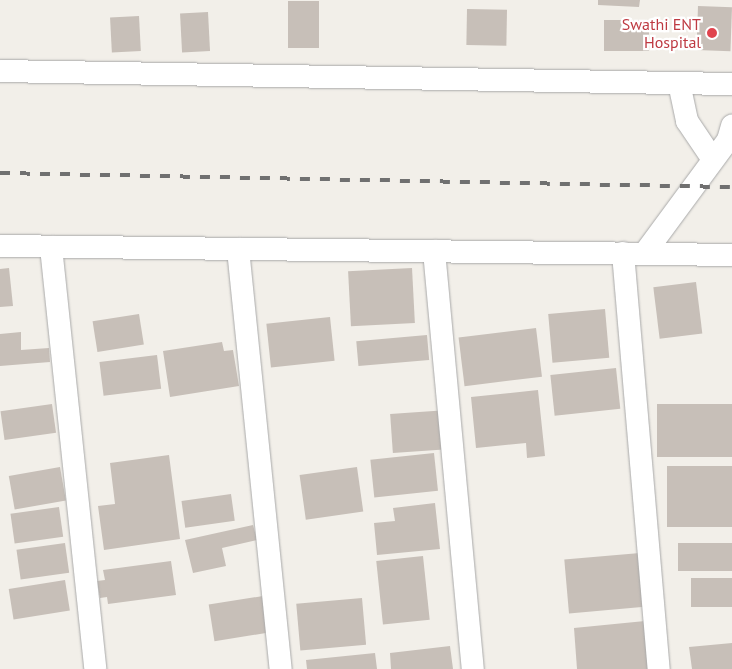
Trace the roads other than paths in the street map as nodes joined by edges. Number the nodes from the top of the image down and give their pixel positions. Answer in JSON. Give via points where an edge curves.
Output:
{"nodes":[{"id":1,"x":0,"y":71,"type":"edge"},
{"id":2,"x":679,"y":83,"type":"junction"},
{"id":3,"x":732,"y":84,"type":"edge"},
{"id":4,"x":732,"y":126,"type":"edge"},
{"id":5,"x":712,"y":158,"type":"junction"},
{"id":6,"x":0,"y":246,"type":"edge"},
{"id":7,"x":51,"y":247,"type":"junction"},
{"id":8,"x":238,"y":249,"type":"junction"},
{"id":9,"x":434,"y":251,"type":"junction"},
{"id":10,"x":634,"y":254,"type":"junction"},
{"id":11,"x":732,"y":255,"type":"edge"},
{"id":12,"x":95,"y":669,"type":"edge"},
{"id":13,"x":281,"y":669,"type":"edge"},
{"id":14,"x":473,"y":669,"type":"edge"},
{"id":15,"x":658,"y":669,"type":"edge"}],
"edges":[{"from":1,"to":2,"type":"street"},
{"from":2,"to":3,"type":"street"},
{"from":2,"to":5,"type":"street","via":[[688,120]]},
{"from":4,"to":5,"type":"street","via":[[728,140]]},
{"from":5,"to":10,"type":"street"},
{"from":6,"to":7,"type":"street"},
{"from":7,"to":8,"type":"street"},
{"from":7,"to":12,"type":"street"},
{"from":8,"to":9,"type":"street"},
{"from":8,"to":13,"type":"street"},
{"from":9,"to":10,"type":"street"},
{"from":9,"to":14,"type":"street"},
{"from":10,"to":11,"type":"street"},
{"from":10,"to":15,"type":"street"}]}
